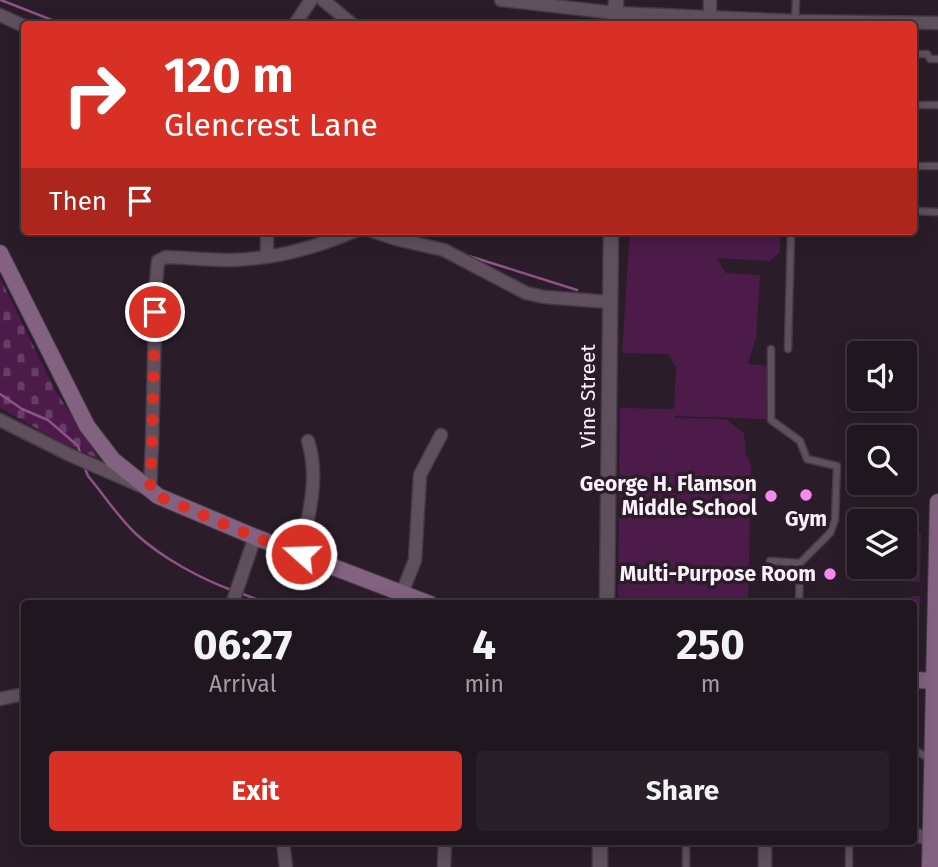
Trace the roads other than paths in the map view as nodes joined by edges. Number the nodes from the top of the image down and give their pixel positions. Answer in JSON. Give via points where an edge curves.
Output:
{"nodes":[{"id":1,"x":310,"y":0,"type":"edge"},
{"id":2,"x":323,"y":0,"type":"edge"},
{"id":3,"x":501,"y":0,"type":"edge"},
{"id":4,"x":710,"y":0,"type":"edge"},
{"id":5,"x":796,"y":0,"type":"edge"},
{"id":6,"x":615,"y":12,"type":"edge"},
{"id":7,"x":0,"y":15,"type":"edge"},
{"id":8,"x":710,"y":17,"type":"junction"},
{"id":9,"x":297,"y":21,"type":"edge"},
{"id":10,"x":348,"y":21,"type":"edge"},
{"id":11,"x":767,"y":21,"type":"edge"},
{"id":12,"x":795,"y":21,"type":"edge"},
{"id":13,"x":917,"y":23,"type":"edge"},
{"id":14,"x":938,"y":23,"type":"edge"},
{"id":15,"x":21,"y":25,"type":"edge"},
{"id":16,"x":917,"y":54,"type":"edge"},
{"id":17,"x":938,"y":59,"type":"edge"},
{"id":18,"x":917,"y":105,"type":"edge"},
{"id":19,"x":938,"y":105,"type":"edge"},
{"id":20,"x":917,"y":166,"type":"edge"},
{"id":21,"x":938,"y":166,"type":"edge"},
{"id":22,"x":917,"y":211,"type":"edge"},
{"id":23,"x":938,"y":212,"type":"edge"},
{"id":24,"x":267,"y":235,"type":"edge"},
{"id":25,"x":346,"y":235,"type":"edge"},
{"id":26,"x":384,"y":235,"type":"edge"},
{"id":27,"x":611,"y":235,"type":"edge"},
{"id":28,"x":791,"y":235,"type":"edge"},
{"id":29,"x":0,"y":253,"type":"edge"},
{"id":30,"x":267,"y":257,"type":"junction"},
{"id":31,"x":610,"y":302,"type":"junction"},
{"id":32,"x":771,"y":349,"type":"dead end"},
{"id":33,"x":788,"y":349,"type":"dead end"},
{"id":34,"x":0,"y":420,"type":"edge"},
{"id":35,"x":441,"y":435,"type":"dead end"},
{"id":36,"x":308,"y":441,"type":"dead end"},
{"id":37,"x":150,"y":490,"type":"junction"},
{"id":38,"x":938,"y":502,"type":"edge"},
{"id":39,"x":255,"y":537,"type":"junction"},
{"id":40,"x":301,"y":554,"type":"junction"},
{"id":41,"x":770,"y":561,"type":"dead end"},
{"id":42,"x":800,"y":563,"type":"junction"},
{"id":43,"x":937,"y":579,"type":"edge"},
{"id":44,"x":402,"y":593,"type":"junction"},
{"id":45,"x":233,"y":600,"type":"edge"},
{"id":46,"x":420,"y":600,"type":"edge"},
{"id":47,"x":607,"y":600,"type":"edge"},
{"id":48,"x":799,"y":600,"type":"edge"},
{"id":49,"x":936,"y":646,"type":"edge"},
{"id":50,"x":917,"y":680,"type":"edge"},
{"id":51,"x":936,"y":681,"type":"edge"},
{"id":52,"x":21,"y":695,"type":"edge"},
{"id":53,"x":0,"y":699,"type":"edge"},
{"id":54,"x":936,"y":715,"type":"edge"},
{"id":55,"x":917,"y":751,"type":"edge"},
{"id":56,"x":934,"y":755,"type":"edge"},
{"id":57,"x":935,"y":783,"type":"edge"},
{"id":58,"x":935,"y":813,"type":"edge"},
{"id":59,"x":917,"y":835,"type":"edge"},
{"id":60,"x":934,"y":842,"type":"edge"},
{"id":61,"x":283,"y":845,"type":"edge"},
{"id":62,"x":445,"y":845,"type":"edge"},
{"id":63,"x":600,"y":845,"type":"edge"},
{"id":64,"x":686,"y":845,"type":"edge"},
{"id":65,"x":765,"y":845,"type":"edge"},
{"id":66,"x":849,"y":845,"type":"edge"},
{"id":67,"x":286,"y":867,"type":"edge"},
{"id":68,"x":444,"y":867,"type":"edge"},
{"id":69,"x":600,"y":867,"type":"edge"},
{"id":70,"x":685,"y":867,"type":"edge"},
{"id":71,"x":765,"y":867,"type":"edge"},
{"id":72,"x":849,"y":867,"type":"edge"},
{"id":73,"x":930,"y":867,"type":"edge"}],
"edges":[{"from":1,"to":9,"type":"street"},
{"from":2,"to":10,"type":"street"},
{"from":3,"to":6,"type":"street"},
{"from":4,"to":8,"type":"street"},
{"from":5,"to":12,"type":"lane"},
{"from":6,"to":8,"type":"street"},
{"from":7,"to":15,"type":"street"},
{"from":8,"to":11,"type":"street"},
{"from":13,"to":14,"type":"street"},
{"from":16,"to":17,"type":"lane","via":[[927,54],[927,61]]},
{"from":18,"to":19,"type":"lane"},
{"from":20,"to":21,"type":"lane"},
{"from":22,"to":23,"type":"lane"},
{"from":24,"to":30,"type":"street"},
{"from":25,"to":30,"type":"street"},
{"from":26,"to":31,"type":"street","via":[[444,250],[526,293]]},
{"from":27,"to":31,"type":"street","name":"Vine Street"},
{"from":28,"to":33,"type":"lane"},
{"from":29,"to":37,"type":"main road","via":[[87,426],[113,460]]},
{"from":30,"to":37,"type":"street","via":[[166,257],[158,261]]},
{"from":31,"to":47,"type":"street","name":"Vine Street"},
{"from":32,"to":42,"type":"lane","via":[[771,420],[800,441],[807,459],[836,466],[835,520],[830,533]]},
{"from":34,"to":37,"type":"street"},
{"from":35,"to":44,"type":"street","via":[[420,475],[415,560]]},
{"from":36,"to":40,"type":"street","via":[[314,484]]},
{"from":37,"to":39,"type":"main road"},
{"from":38,"to":43,"type":"main road"},
{"from":39,"to":40,"type":"main road"},
{"from":39,"to":45,"type":"street"},
{"from":40,"to":44,"type":"main road"},
{"from":41,"to":42,"type":"lane"},
{"from":42,"to":48,"type":"lane"},
{"from":43,"to":49,"type":"main road"},
{"from":44,"to":46,"type":"main road"},
{"from":49,"to":51,"type":"main road"},
{"from":50,"to":51,"type":"main road"},
{"from":51,"to":54,"type":"main road"},
{"from":52,"to":53,"type":"street"},
{"from":54,"to":56,"type":"main road"},
{"from":55,"to":56,"type":"lane"},
{"from":56,"to":57,"type":"main road"},
{"from":57,"to":58,"type":"main road"},
{"from":58,"to":60,"type":"main road"},
{"from":59,"to":60,"type":"street"},
{"from":60,"to":73,"type":"main road"},
{"from":61,"to":67,"type":"street"},
{"from":62,"to":68,"type":"street"},
{"from":63,"to":69,"type":"street"},
{"from":64,"to":70,"type":"lane"},
{"from":65,"to":71,"type":"street"},
{"from":66,"to":72,"type":"lane"}]}
